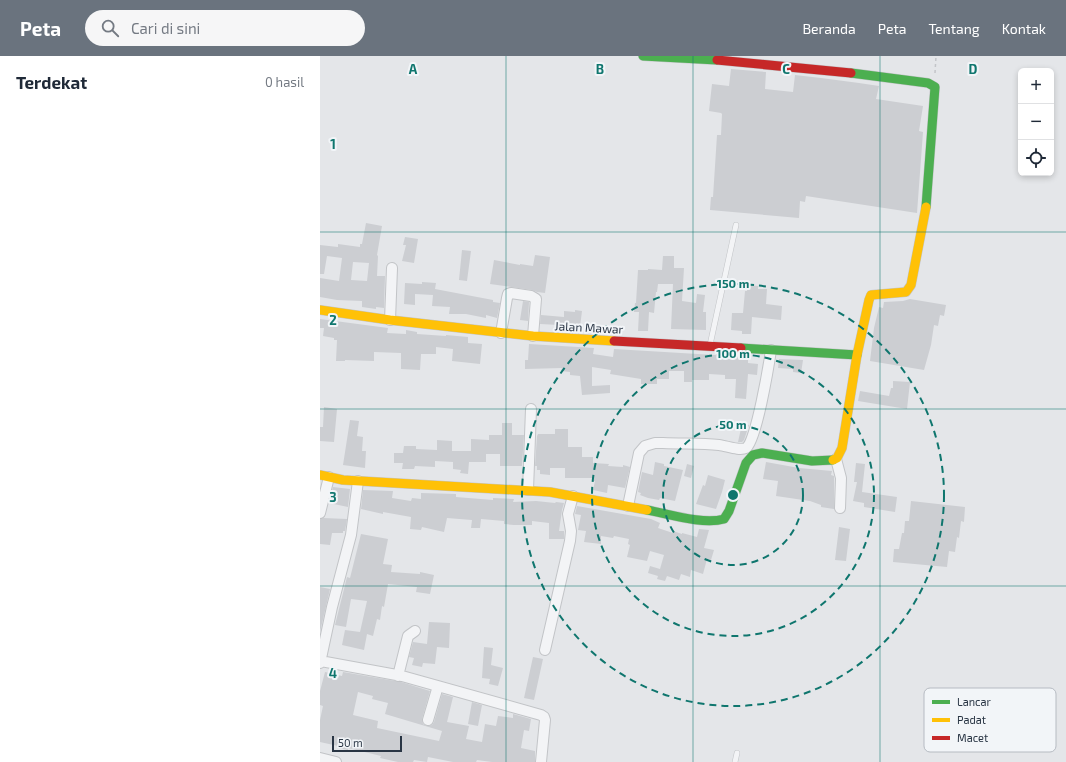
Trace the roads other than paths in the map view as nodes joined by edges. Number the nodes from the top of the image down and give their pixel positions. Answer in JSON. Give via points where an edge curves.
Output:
{"nodes":[{"id":1,"x":643,"y":56,"type":"edge"},
{"id":2,"x":736,"y":225,"type":"dead end"},
{"id":3,"x":392,"y":268,"type":"dead end"},
{"id":4,"x":320,"y":310,"type":"edge"},
{"id":5,"x":390,"y":320,"type":"junction"},
{"id":6,"x":501,"y":333,"type":"junction"},
{"id":7,"x":533,"y":336,"type":"junction"},
{"id":8,"x":709,"y":346,"type":"junction"},
{"id":9,"x":772,"y":350,"type":"junction"},
{"id":10,"x":857,"y":355,"type":"junction"},
{"id":11,"x":531,"y":409,"type":"dead end"},
{"id":12,"x":836,"y":459,"type":"junction"},
{"id":13,"x":325,"y":476,"type":"edge"},
{"id":14,"x":358,"y":481,"type":"junction"},
{"id":15,"x":528,"y":490,"type":"junction"},
{"id":16,"x":572,"y":496,"type":"junction"},
{"id":17,"x":628,"y":506,"type":"junction"},
{"id":18,"x":840,"y":508,"type":"dead end"},
{"id":19,"x":320,"y":513,"type":"edge"},
{"id":20,"x":415,"y":631,"type":"dead end"},
{"id":21,"x":545,"y":650,"type":"dead end"},
{"id":22,"x":320,"y":662,"type":"edge"},
{"id":23,"x":398,"y":676,"type":"junction"},
{"id":24,"x":438,"y":686,"type":"junction"},
{"id":25,"x":428,"y":720,"type":"dead end"},
{"id":26,"x":737,"y":753,"type":"dead end"},
{"id":27,"x":320,"y":758,"type":"edge"},
{"id":28,"x":336,"y":762,"type":"edge"},
{"id":29,"x":541,"y":762,"type":"edge"},
{"id":30,"x":735,"y":762,"type":"edge"}],
"edges":[{"from":1,"to":10,"type":"street","via":[[823,69],[928,83],[935,87],[925,215],[911,286],[906,292],[898,294],[871,295]]},
{"from":2,"to":8,"type":"lane"},
{"from":3,"to":5,"type":"street"},
{"from":4,"to":5,"type":"street","name":"Jalan Mawar"},
{"from":5,"to":6,"type":"street","name":"Jalan Mawar"},
{"from":6,"to":7,"type":"street","name":"Jalan Mawar"},
{"from":6,"to":7,"type":"street","via":[[507,298],[511,293],[536,299]]},
{"from":7,"to":8,"type":"street","name":"Jalan Mawar"},
{"from":8,"to":9,"type":"street","name":"Jalan Mawar"},
{"from":9,"to":10,"type":"street","name":"Jalan Mawar"},
{"from":9,"to":17,"type":"street","via":[[750,445],[746,448],[655,443],[645,446],[639,453]]},
{"from":10,"to":12,"type":"street","via":[[842,448]]},
{"from":11,"to":15,"type":"street"},
{"from":12,"to":17,"type":"street","via":[[831,462],[820,462],[762,452],[753,456],[746,463],[729,511],[724,519],[717,521]]},
{"from":12,"to":18,"type":"street","via":[[841,478]]},
{"from":13,"to":14,"type":"street"},
{"from":13,"to":19,"type":"street"},
{"from":14,"to":15,"type":"street"},
{"from":14,"to":22,"type":"street","via":[[351,535]]},
{"from":15,"to":16,"type":"street"},
{"from":16,"to":17,"type":"street"},
{"from":16,"to":21,"type":"street","via":[[568,514],[570,541]]},
{"from":20,"to":23,"type":"street","via":[[408,636]]},
{"from":22,"to":23,"type":"street"},
{"from":23,"to":24,"type":"street"},
{"from":24,"to":25,"type":"street"},
{"from":24,"to":29,"type":"street","via":[[541,714],[545,720]]},
{"from":26,"to":30,"type":"lane"},
{"from":27,"to":28,"type":"street"}]}
